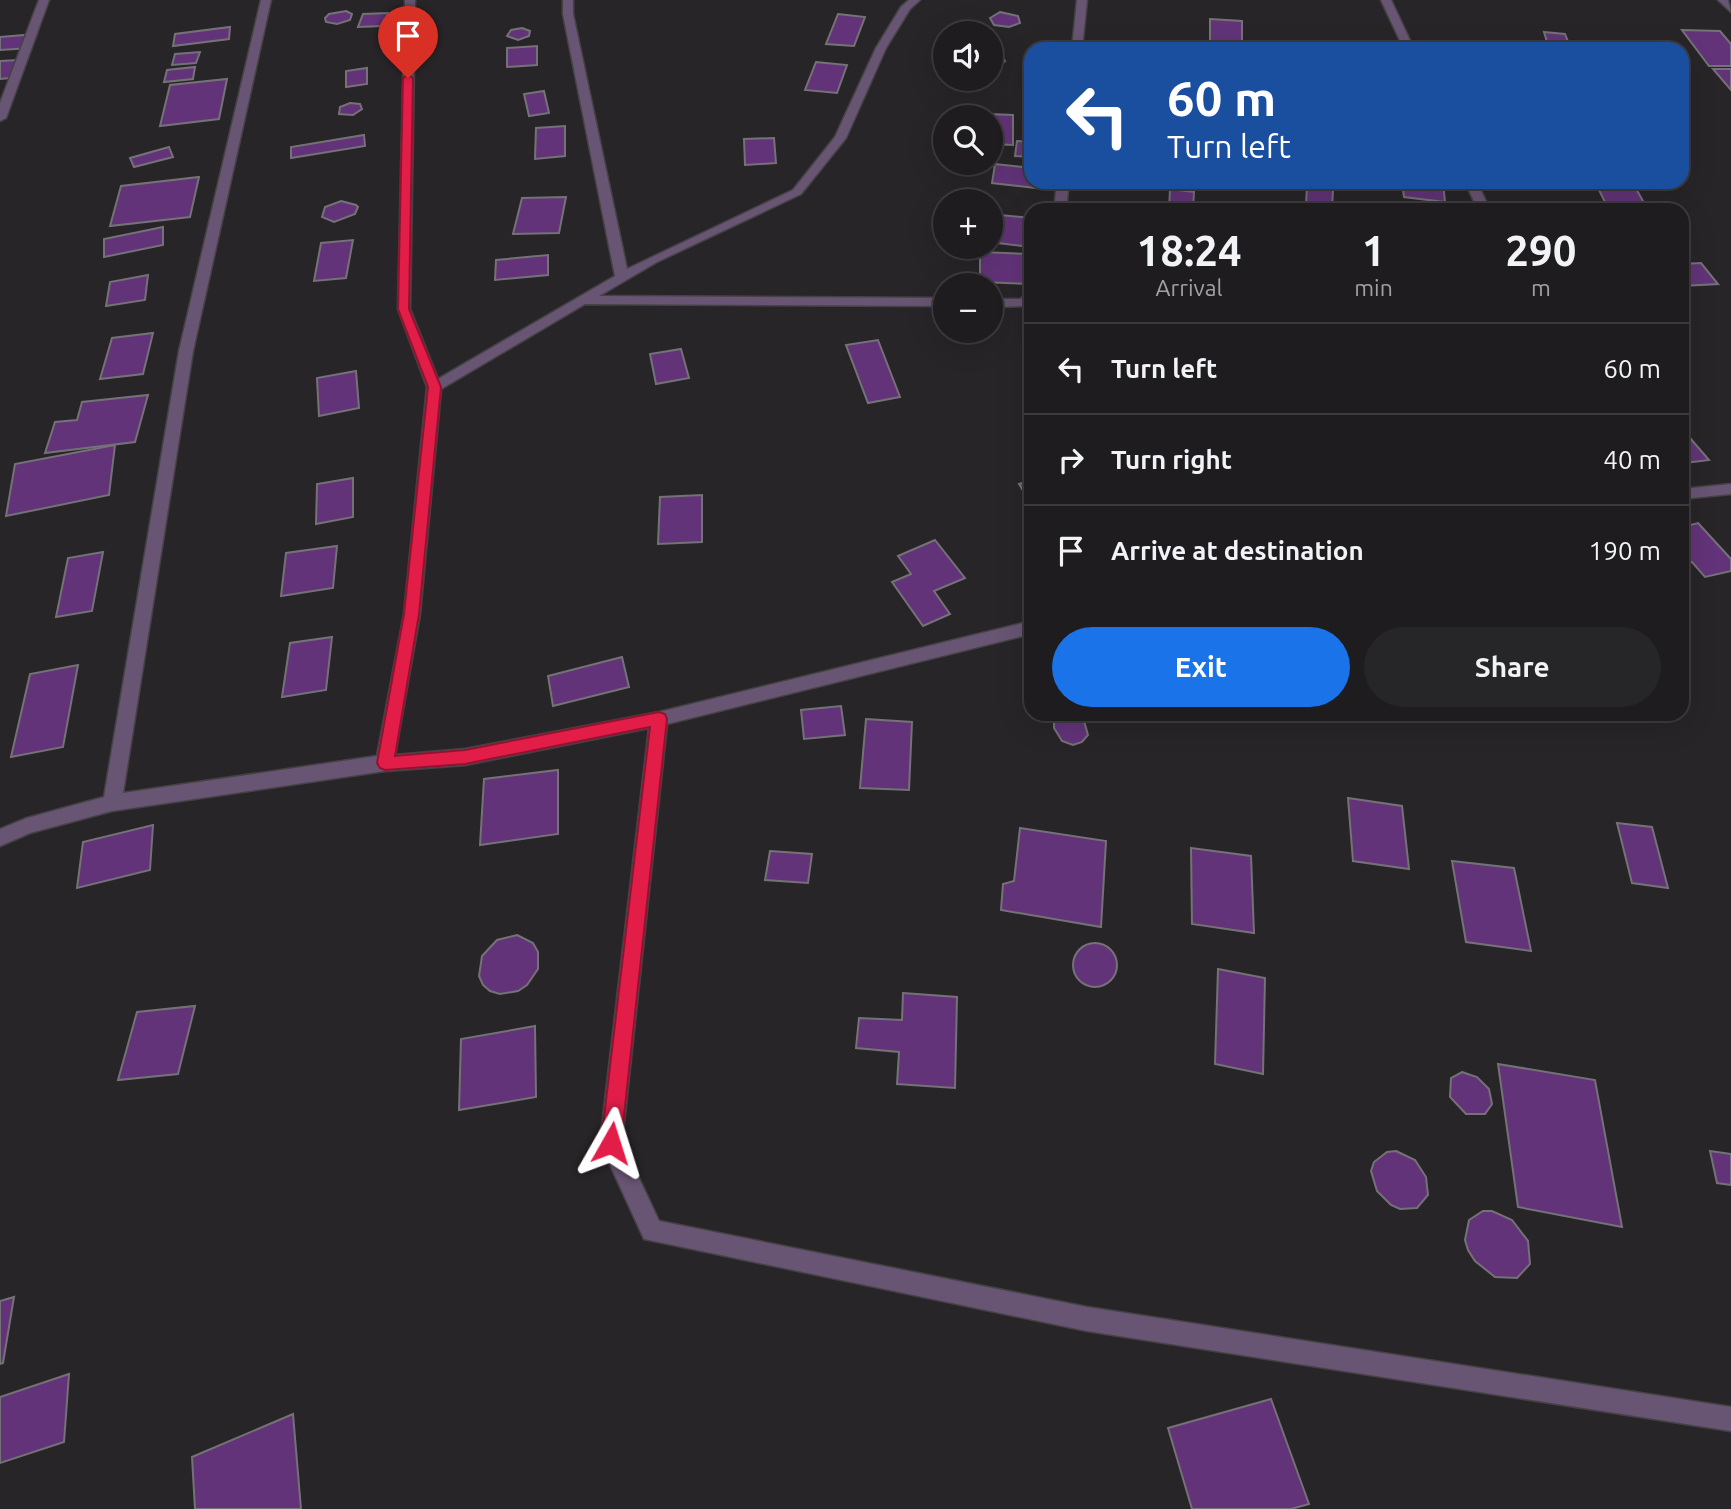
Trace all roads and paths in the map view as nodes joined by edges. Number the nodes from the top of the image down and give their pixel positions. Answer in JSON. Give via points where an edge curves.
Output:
{"nodes":[{"id":1,"x":44,"y":0,"type":"edge"},
{"id":2,"x":265,"y":0,"type":"edge"},
{"id":3,"x":410,"y":0,"type":"edge"},
{"id":4,"x":568,"y":0,"type":"edge"},
{"id":5,"x":915,"y":0,"type":"edge"},
{"id":6,"x":1082,"y":0,"type":"edge"},
{"id":7,"x":1386,"y":0,"type":"edge"},
{"id":8,"x":1723,"y":0,"type":"edge"},
{"id":9,"x":1731,"y":9,"type":"edge"},
{"id":10,"x":1078,"y":42,"type":"edge"},
{"id":11,"x":1406,"y":42,"type":"edge"},
{"id":12,"x":0,"y":118,"type":"edge"},
{"id":13,"x":622,"y":277,"type":"junction"},
{"id":14,"x":582,"y":300,"type":"junction"},
{"id":15,"x":933,"y":302,"type":"edge"},
{"id":16,"x":1024,"y":302,"type":"edge"},
{"id":17,"x":1003,"y":303,"type":"edge"},
{"id":18,"x":434,"y":387,"type":"junction"},
{"id":19,"x":1731,"y":489,"type":"edge"},
{"id":20,"x":1689,"y":493,"type":"edge"},
{"id":21,"x":1024,"y":629,"type":"edge"},
{"id":22,"x":659,"y":719,"type":"junction"},
{"id":23,"x":385,"y":763,"type":"junction"},
{"id":24,"x":113,"y":803,"type":"junction"},
{"id":25,"x":0,"y":838,"type":"edge"},
{"id":26,"x":1731,"y":1419,"type":"edge"}],
"edges":[{"from":1,"to":12,"type":"street"},
{"from":2,"to":24,"type":"street","via":[[186,351]]},
{"from":3,"to":18,"type":"street","via":[[404,309]]},
{"from":4,"to":13,"type":"street"},
{"from":5,"to":13,"type":"street","via":[[881,48],[840,138],[797,192]]},
{"from":6,"to":10,"type":"street"},
{"from":7,"to":11,"type":"street"},
{"from":8,"to":9,"type":"street"},
{"from":13,"to":14,"type":"street"},
{"from":14,"to":15,"type":"street"},
{"from":14,"to":18,"type":"street"},
{"from":16,"to":17,"type":"street"},
{"from":18,"to":23,"type":"street","via":[[412,614]]},
{"from":19,"to":20,"type":"street"},
{"from":21,"to":22,"type":"street"},
{"from":22,"to":23,"type":"street","via":[[465,757]]},
{"from":22,"to":26,"type":"street","via":[[611,1143],[652,1231],[1087,1319]]},
{"from":23,"to":24,"type":"street"},
{"from":24,"to":25,"type":"street","via":[[27,825]]}]}
